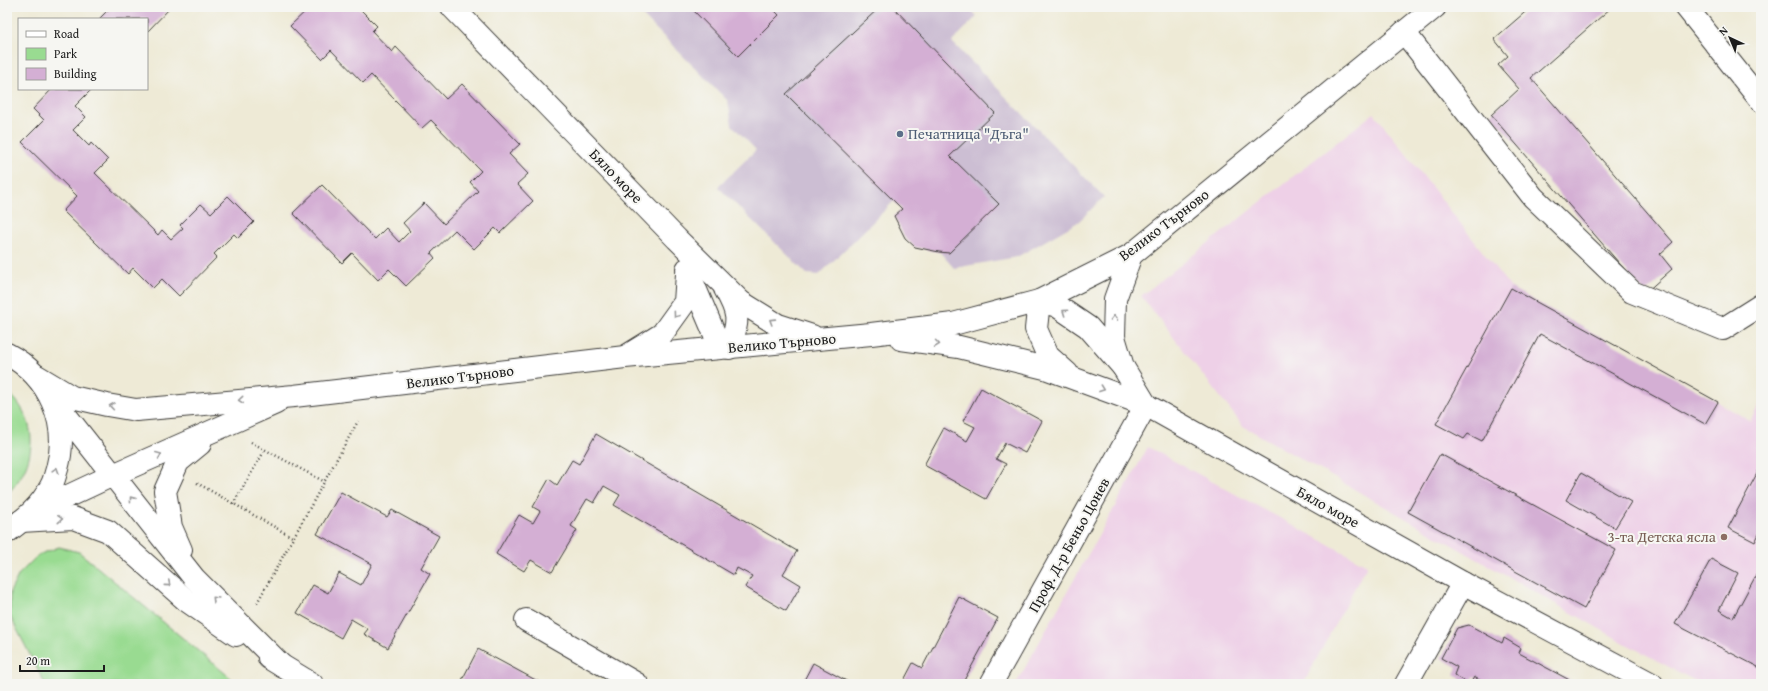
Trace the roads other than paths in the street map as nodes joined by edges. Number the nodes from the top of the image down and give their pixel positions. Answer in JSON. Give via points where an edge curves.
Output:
{"nodes":[{"id":1,"x":452,"y":7,"type":"edge"},
{"id":2,"x":1435,"y":7,"type":"edge"},
{"id":3,"x":1686,"y":7,"type":"edge"},
{"id":4,"x":1404,"y":32,"type":"junction"},
{"id":5,"x":1761,"y":101,"type":"edge"},
{"id":6,"x":677,"y":239,"type":"junction"},
{"id":7,"x":1131,"y":255,"type":"junction"},
{"id":8,"x":687,"y":269,"type":"junction"},
{"id":9,"x":724,"y":286,"type":"junction"},
{"id":10,"x":1039,"y":301,"type":"junction"},
{"id":11,"x":1761,"y":305,"type":"edge"},
{"id":12,"x":871,"y":334,"type":"junction"},
{"id":13,"x":822,"y":339,"type":"junction"},
{"id":14,"x":7,"y":340,"type":"edge"},
{"id":15,"x":729,"y":348,"type":"junction"},
{"id":16,"x":14,"y":357,"type":"edge"},
{"id":17,"x":625,"y":358,"type":"junction"},
{"id":18,"x":1123,"y":367,"type":"junction"},
{"id":19,"x":37,"y":376,"type":"junction"},
{"id":20,"x":1074,"y":379,"type":"junction"},
{"id":21,"x":49,"y":394,"type":"junction"},
{"id":22,"x":294,"y":396,"type":"junction"},
{"id":23,"x":1146,"y":405,"type":"junction"},
{"id":24,"x":219,"y":428,"type":"junction"},
{"id":25,"x":113,"y":475,"type":"junction"},
{"id":26,"x":21,"y":521,"type":"edge"},
{"id":27,"x":194,"y":578,"type":"junction"},
{"id":28,"x":1463,"y":583,"type":"junction"},
{"id":29,"x":526,"y":620,"type":"dead end"},
{"id":30,"x":282,"y":666,"type":"junction"},
{"id":31,"x":312,"y":684,"type":"edge"},
{"id":32,"x":636,"y":684,"type":"edge"},
{"id":33,"x":991,"y":684,"type":"edge"},
{"id":34,"x":1406,"y":684,"type":"edge"},
{"id":35,"x":1652,"y":684,"type":"edge"}],
"edges":[{"from":1,"to":6,"type":"street","name":"Бяло море"},
{"from":2,"to":4,"type":"street","name":"Велико Търново"},
{"from":3,"to":5,"type":"street"},
{"from":4,"to":7,"type":"street","name":"Велико Търново"},
{"from":4,"to":11,"type":"street","via":[[1533,197],[1632,292],[1723,329]]},
{"from":6,"to":8,"type":"street","name":"Бяло море"},
{"from":6,"to":9,"type":"street"},
{"from":7,"to":10,"type":"street","name":"Велико Търново"},
{"from":18,"to":7,"type":"street","name":"Бяло море","one_way":true,"via":[[1114,337],[1115,299]]},
{"from":8,"to":15,"type":"street","via":[[715,335]]},
{"from":8,"to":17,"type":"street","name":"Бяло море","one_way":true,"via":[[686,302],[662,334]]},
{"from":13,"to":9,"type":"street","one_way":true,"via":[[778,325],[741,302]]},
{"from":9,"to":15,"type":"street","via":[[735,306],[737,328]]},
{"from":10,"to":12,"type":"street","name":"Велико Търново","via":[[953,324]]},
{"from":18,"to":10,"type":"street","one_way":true,"via":[[1088,327],[1057,306]]},
{"from":10,"to":20,"type":"street","via":[[1036,329],[1048,356]]},
{"from":12,"to":13,"type":"street","name":"Велико Търново"},
{"from":12,"to":20,"type":"street","one_way":true,"via":[[958,346],[1045,368]]},
{"from":13,"to":15,"type":"street","name":"Велико Търново"},
{"from":14,"to":16,"type":"street","name":"Велико Търново"},
{"from":15,"to":17,"type":"street","name":"Велико Търново"},
{"from":16,"to":19,"type":"street","name":"Велико Търново"},
{"from":17,"to":22,"type":"street","name":"Велико Търново"},
{"from":18,"to":23,"type":"street","name":"Бяло море"},
{"from":19,"to":21,"type":"street","name":"Велико Търново"},
{"from":22,"to":19,"type":"street","name":"Велико Търново","one_way":true,"via":[[136,410],[72,397]]},
{"from":20,"to":23,"type":"street","one_way":true},
{"from":21,"to":25,"type":"street"},
{"from":26,"to":21,"type":"street","name":"Велико Търново","one_way":true,"via":[[52,486],[61,455],[60,424]]},
{"from":22,"to":24,"type":"street"},
{"from":23,"to":28,"type":"street","name":"Бяло море"},
{"from":23,"to":33,"type":"street","name":"Проф. Д-р Беньо Цонев"},
{"from":25,"to":24,"type":"street","one_way":true},
{"from":24,"to":27,"type":"street","via":[[178,462],[165,491],[171,527]]},
{"from":25,"to":26,"type":"street"},
{"from":27,"to":25,"type":"street","one_way":true},
{"from":26,"to":30,"type":"street","one_way":true,"via":[[73,518],[108,531],[187,601]]},
{"from":30,"to":27,"type":"street","one_way":true},
{"from":28,"to":34,"type":"street"},
{"from":28,"to":35,"type":"street","name":"Бяло море"},
{"from":29,"to":32,"type":"street"},
{"from":30,"to":31,"type":"street"}]}
